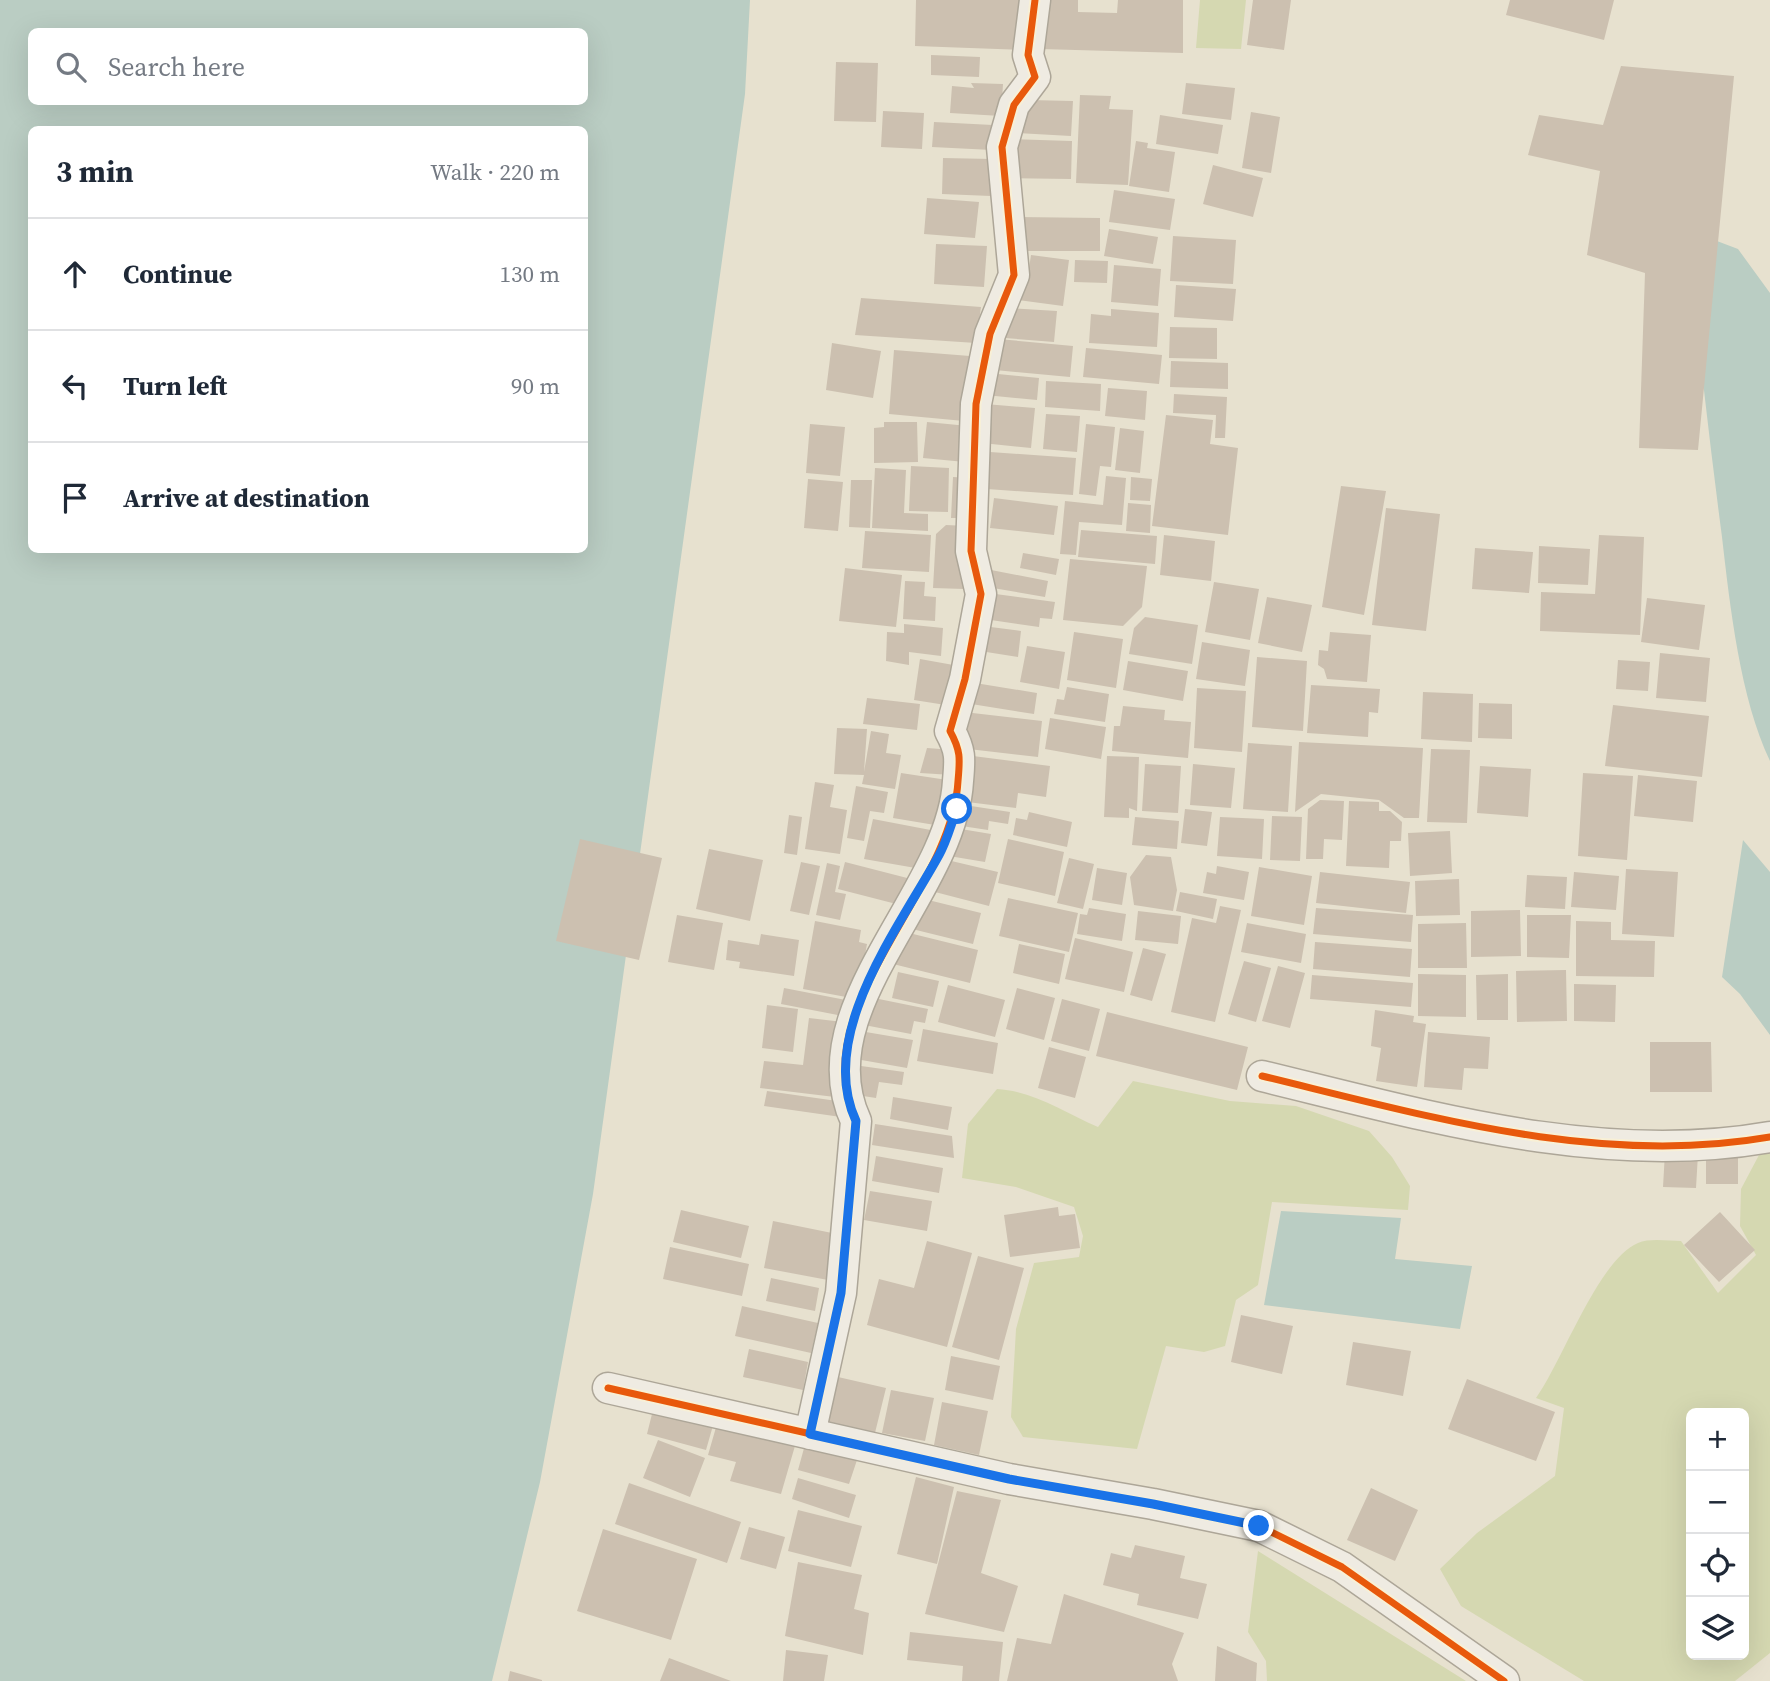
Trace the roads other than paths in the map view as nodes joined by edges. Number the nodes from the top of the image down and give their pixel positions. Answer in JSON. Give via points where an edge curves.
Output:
{"nodes":[{"id":1,"x":1035,"y":0,"type":"edge"},
{"id":2,"x":1262,"y":1076,"type":"dead end"},
{"id":3,"x":1770,"y":1137,"type":"edge"},
{"id":4,"x":608,"y":1388,"type":"dead end"},
{"id":5,"x":810,"y":1434,"type":"junction"},
{"id":6,"x":1504,"y":1681,"type":"edge"}],
"edges":[{"from":1,"to":5,"type":"street","via":[[1028,55],[1035,77],[1014,105],[1002,147],[1014,275],[990,334],[976,404],[971,551],[981,594],[950,731],[960,749],[957,809],[941,852],[876,968],[849,1029],[845,1098],[856,1121],[841,1293]]},
{"from":2,"to":3,"type":"street","via":[[1435,1118],[1604,1145],[1740,1142]]},
{"from":4,"to":5,"type":"street"},
{"from":5,"to":6,"type":"street","via":[[1009,1479],[1259,1526],[1342,1567]]}]}
